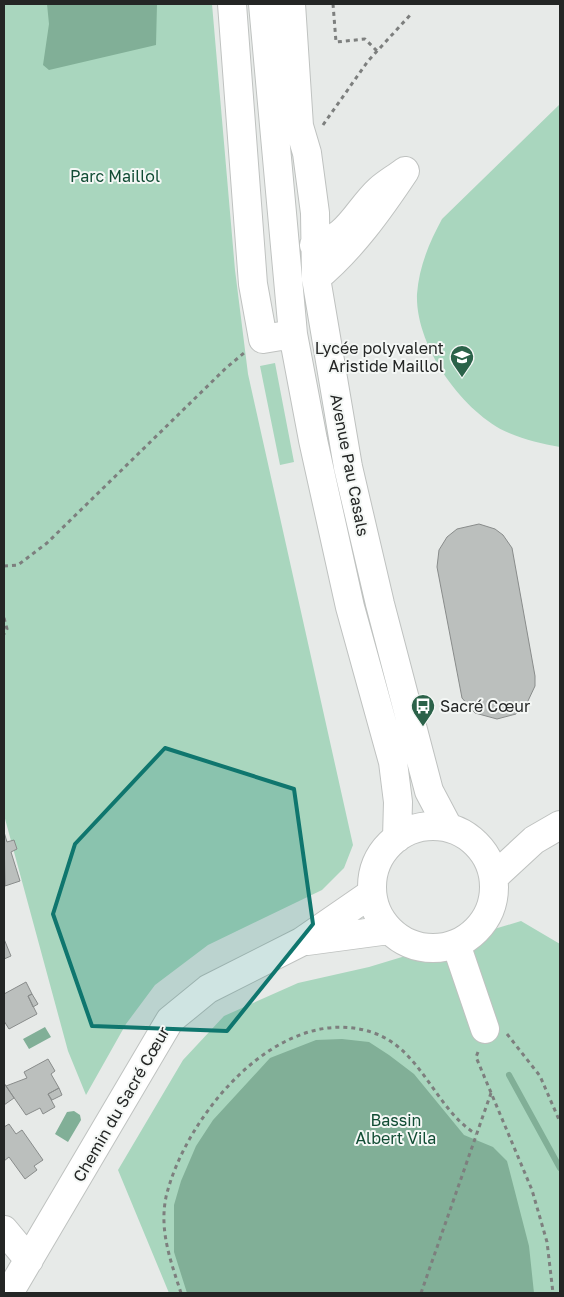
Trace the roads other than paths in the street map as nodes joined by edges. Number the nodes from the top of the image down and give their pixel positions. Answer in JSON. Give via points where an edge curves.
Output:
{"nodes":[{"id":1,"x":232,"y":4,"type":"edge"},
{"id":2,"x":263,"y":4,"type":"edge"},
{"id":3,"x":291,"y":4,"type":"edge"},
{"id":4,"x":314,"y":245,"type":"junction"},
{"id":5,"x":316,"y":278,"type":"junction"},
{"id":6,"x":293,"y":334,"type":"junction"},
{"id":7,"x":393,"y":762,"type":"junction"},
{"id":8,"x":560,"y":825,"type":"edge"},
{"id":9,"x":442,"y":827,"type":"junction"},
{"id":10,"x":397,"y":838,"type":"junction"},
{"id":11,"x":534,"y":840,"type":"junction"},
{"id":12,"x":483,"y":851,"type":"junction"},
{"id":13,"x":494,"y":877,"type":"junction"},
{"id":14,"x":372,"y":893,"type":"junction"},
{"id":15,"x":389,"y":930,"type":"junction"},
{"id":16,"x":301,"y":942,"type":"junction"},
{"id":17,"x":456,"y":944,"type":"junction"},
{"id":18,"x":485,"y":1029,"type":"road end"},
{"id":19,"x":4,"y":1230,"type":"edge"},
{"id":20,"x":15,"y":1274,"type":"edge"}],
"edges":[{"from":1,"to":6,"type":"street","via":[[253,284],[262,339]]},
{"from":2,"to":6,"type":"street","name":"Avenue Pau Casals"},
{"from":3,"to":4,"type":"street","name":"Avenue Pau Casals","via":[[299,126],[315,213]]},
{"from":4,"to":5,"type":"street","name":"Avenue Pau Casals"},
{"from":4,"to":5,"type":"street","via":[[343,233],[379,191],[405,171],[342,256]]},
{"from":5,"to":9,"type":"street","name":"Avenue Pau Casals","via":[[348,466],[380,604],[429,791]]},
{"from":6,"to":7,"type":"street","name":"Avenue Pau Casals","via":[[350,607]]},
{"from":7,"to":9,"type":"street","name":"Avenue Pau Casals","via":[[413,797]]},
{"from":7,"to":10,"type":"street","name":"Avenue Pau Casals","via":[[398,802]]},
{"from":8,"to":11,"type":"street"},
{"from":9,"to":10,"type":"street","via":[[415,828]]},
{"from":9,"to":12,"type":"street","via":[[462,833]]},
{"from":10,"to":14,"type":"street","via":[[378,860]]},
{"from":11,"to":12,"type":"street"},
{"from":11,"to":13,"type":"street"},
{"from":12,"to":13,"type":"street"},
{"from":13,"to":17,"type":"street","via":[[494,897],[486,917],[473,933]]},
{"from":14,"to":15,"type":"street","via":[[378,913]]},
{"from":14,"to":16,"type":"street","name":"Chemin du Sacré Cœur"},
{"from":15,"to":16,"type":"street","name":"Chemin du Sacré Cœur"},
{"from":15,"to":17,"type":"street","via":[[420,947]]},
{"from":16,"to":20,"type":"street","name":"Chemin du Sacré Cœur","via":[[208,988],[170,1020]]},
{"from":17,"to":18,"type":"street"},
{"from":19,"to":20,"type":"street"}]}
